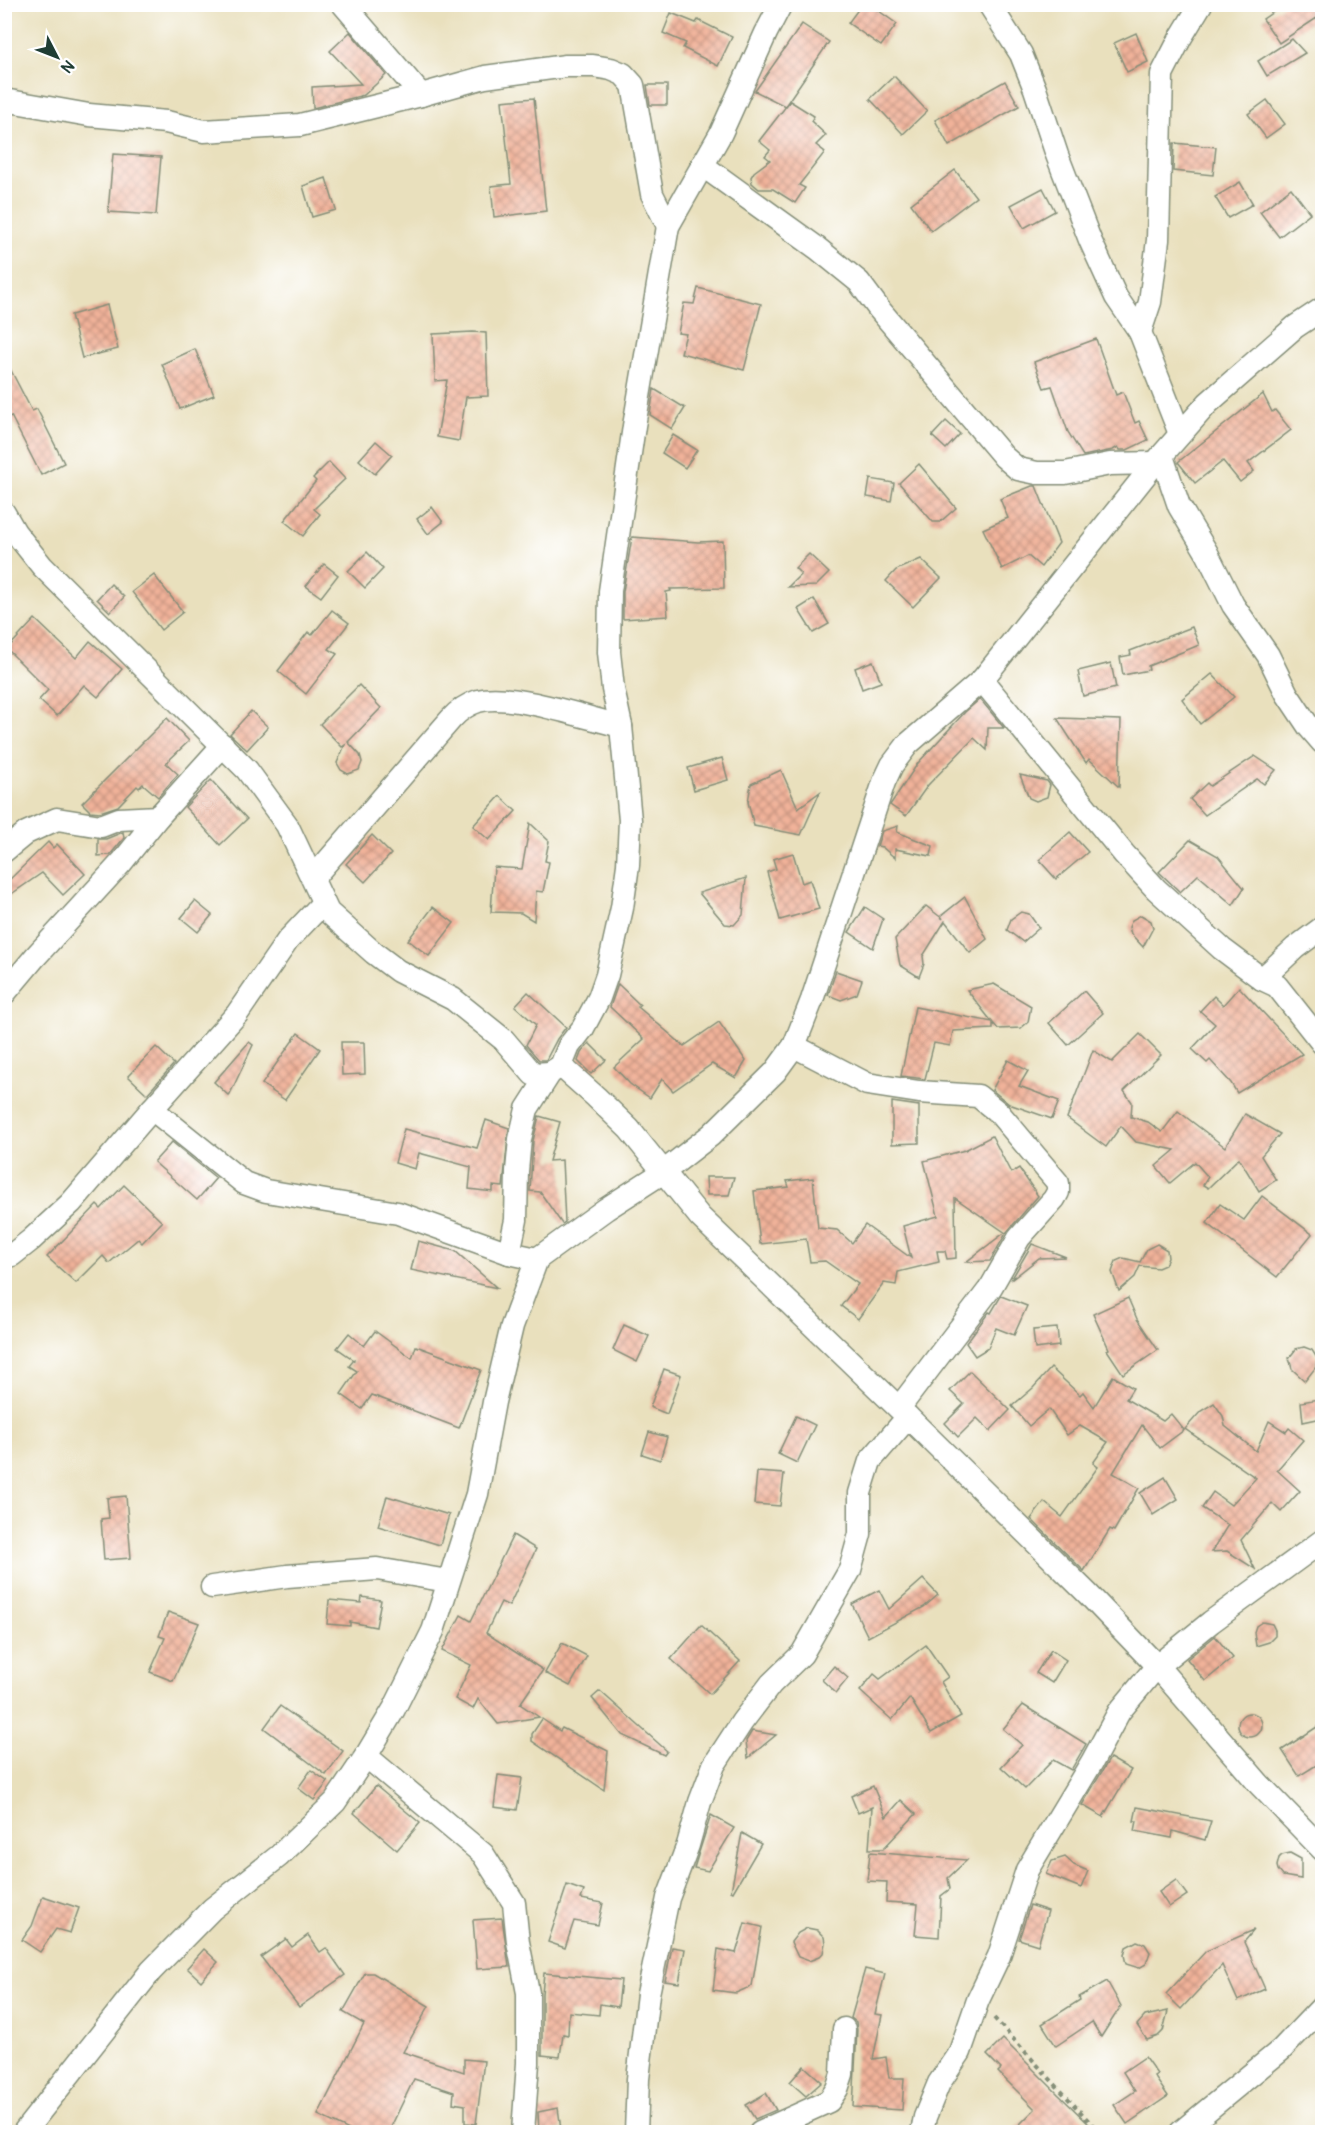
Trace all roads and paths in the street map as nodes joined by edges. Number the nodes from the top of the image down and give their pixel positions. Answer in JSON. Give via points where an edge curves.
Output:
{"nodes":[{"id":1,"x":343,"y":4,"type":"edge"},
{"id":2,"x":781,"y":4,"type":"edge"},
{"id":3,"x":989,"y":4,"type":"edge"},
{"id":4,"x":1201,"y":4,"type":"edge"},
{"id":5,"x":422,"y":95,"type":"junction"},
{"id":6,"x":4,"y":100,"type":"edge"},
{"id":7,"x":702,"y":165,"type":"junction"},
{"id":8,"x":668,"y":226,"type":"junction"},
{"id":9,"x":1323,"y":309,"type":"edge"},
{"id":10,"x":1140,"y":332,"type":"junction"},
{"id":11,"x":1180,"y":434,"type":"junction"},
{"id":12,"x":1159,"y":460,"type":"junction"},
{"id":13,"x":8,"y":532,"type":"edge"},
{"id":14,"x":982,"y":680,"type":"junction"},
{"id":15,"x":621,"y":726,"type":"junction"},
{"id":16,"x":1323,"y":742,"type":"edge"},
{"id":17,"x":223,"y":745,"type":"junction"},
{"id":18,"x":158,"y":817,"type":"junction"},
{"id":19,"x":4,"y":851,"type":"edge"},
{"id":20,"x":313,"y":878,"type":"junction"},
{"id":21,"x":323,"y":903,"type":"junction"},
{"id":22,"x":1323,"y":928,"type":"edge"},
{"id":23,"x":1262,"y":979,"type":"junction"},
{"id":24,"x":4,"y":994,"type":"edge"},
{"id":25,"x":1323,"y":1043,"type":"edge"},
{"id":26,"x":794,"y":1046,"type":"junction"},
{"id":27,"x":555,"y":1070,"type":"junction"},
{"id":28,"x":152,"y":1109,"type":"junction"},
{"id":29,"x":662,"y":1173,"type":"junction"},
{"id":30,"x":509,"y":1253,"type":"junction"},
{"id":31,"x":4,"y":1257,"type":"edge"},
{"id":32,"x":537,"y":1259,"type":"junction"},
{"id":33,"x":904,"y":1413,"type":"junction"},
{"id":34,"x":1323,"y":1541,"type":"edge"},
{"id":35,"x":448,"y":1581,"type":"junction"},
{"id":36,"x":212,"y":1587,"type":"dead end"},
{"id":37,"x":1157,"y":1665,"type":"junction"},
{"id":38,"x":366,"y":1756,"type":"junction"},
{"id":39,"x":1323,"y":1849,"type":"edge"},
{"id":40,"x":978,"y":2000,"type":"junction"},
{"id":41,"x":1323,"y":2007,"type":"edge"},
{"id":42,"x":844,"y":2029,"type":"dead end"},
{"id":43,"x":24,"y":2133,"type":"edge"},
{"id":44,"x":523,"y":2133,"type":"edge"},
{"id":45,"x":636,"y":2133,"type":"edge"},
{"id":46,"x":760,"y":2133,"type":"edge"},
{"id":47,"x":922,"y":2133,"type":"edge"},
{"id":48,"x":1099,"y":2133,"type":"edge"},
{"id":49,"x":1181,"y":2133,"type":"edge"}],
"edges":[{"from":1,"to":5,"type":"street"},
{"from":2,"to":7,"type":"street","via":[[721,134]]},
{"from":3,"to":10,"type":"street","via":[[1021,54],[1102,271]]},
{"from":4,"to":10,"type":"street","via":[[1162,74],[1158,240],[1150,302]]},
{"from":5,"to":6,"type":"street","via":[[300,125],[204,131],[166,122],[89,115]]},
{"from":5,"to":8,"type":"street","via":[[485,76],[566,66],[593,66],[623,74],[633,85],[652,195]]},
{"from":7,"to":8,"type":"street"},
{"from":7,"to":12,"type":"street","via":[[859,282],[974,422],[1018,469],[1065,473]]},
{"from":8,"to":15,"type":"street","via":[[610,591],[609,652]]},
{"from":9,"to":11,"type":"street","via":[[1295,327],[1216,396]]},
{"from":10,"to":11,"type":"street"},
{"from":11,"to":12,"type":"street"},
{"from":12,"to":14,"type":"street"},
{"from":12,"to":16,"type":"street","via":[[1179,506],[1233,605],[1269,655],[1287,694]]},
{"from":13,"to":17,"type":"street"},
{"from":14,"to":23,"type":"street","via":[[1156,889],[1222,949]]},
{"from":14,"to":26,"type":"street","via":[[908,744],[892,765]]},
{"from":15,"to":20,"type":"street","via":[[512,700],[492,699],[466,705]]},
{"from":15,"to":27,"type":"street","via":[[630,820],[622,908],[599,998]]},
{"from":17,"to":18,"type":"street"},
{"from":17,"to":20,"type":"street","via":[[278,811]]},
{"from":18,"to":19,"type":"street","via":[[119,819],[101,826],[57,819],[26,833]]},
{"from":18,"to":24,"type":"street"},
{"from":20,"to":21,"type":"street"},
{"from":21,"to":27,"type":"street","via":[[374,953],[398,971],[453,999],[504,1040],[533,1074]]},
{"from":21,"to":28,"type":"street","via":[[288,940],[237,1014]]},
{"from":22,"to":23,"type":"street"},
{"from":23,"to":25,"type":"street","via":[[1277,986]]},
{"from":26,"to":29,"type":"street","via":[[745,1104]]},
{"from":26,"to":33,"type":"street","via":[[867,1084],[978,1096],[999,1113],[1058,1184],[1054,1199],[1019,1238],[991,1287]]},
{"from":27,"to":29,"type":"street","via":[[596,1097],[629,1129]]},
{"from":27,"to":30,"type":"street","via":[[527,1109],[520,1139],[516,1220]]},
{"from":28,"to":30,"type":"street","via":[[244,1183],[266,1191],[398,1213]]},
{"from":28,"to":31,"type":"street","via":[[71,1203],[12,1255]]},
{"from":29,"to":32,"type":"street"},
{"from":29,"to":33,"type":"street","via":[[700,1217]]},
{"from":30,"to":32,"type":"street"},
{"from":32,"to":35,"type":"street","via":[[512,1326],[477,1494]]},
{"from":33,"to":37,"type":"street"},
{"from":33,"to":45,"type":"street","via":[[870,1461],[860,1493],[860,1534],[850,1570],[802,1654],[771,1684],[714,1765],[700,1802],[668,1898],[650,1983],[638,2079]]},
{"from":34,"to":37,"type":"street"},
{"from":35,"to":36,"type":"street","via":[[377,1569]]},
{"from":35,"to":38,"type":"street","via":[[433,1630]]},
{"from":37,"to":39,"type":"street","via":[[1259,1784]]},
{"from":37,"to":40,"type":"street","via":[[1119,1712],[1027,1870],[999,1956]]},
{"from":38,"to":43,"type":"street","via":[[335,1802],[279,1856],[212,1909],[151,1971]]},
{"from":38,"to":44,"type":"street","via":[[483,1854],[514,1903],[528,1993]]},
{"from":40,"to":47,"type":"street","via":[[960,2052],[939,2083]]},
{"from":40,"to":48,"type":"path"},
{"from":41,"to":49,"type":"street","via":[[1281,2050]]},
{"from":42,"to":46,"type":"street","via":[[842,2074],[829,2102]]}]}
